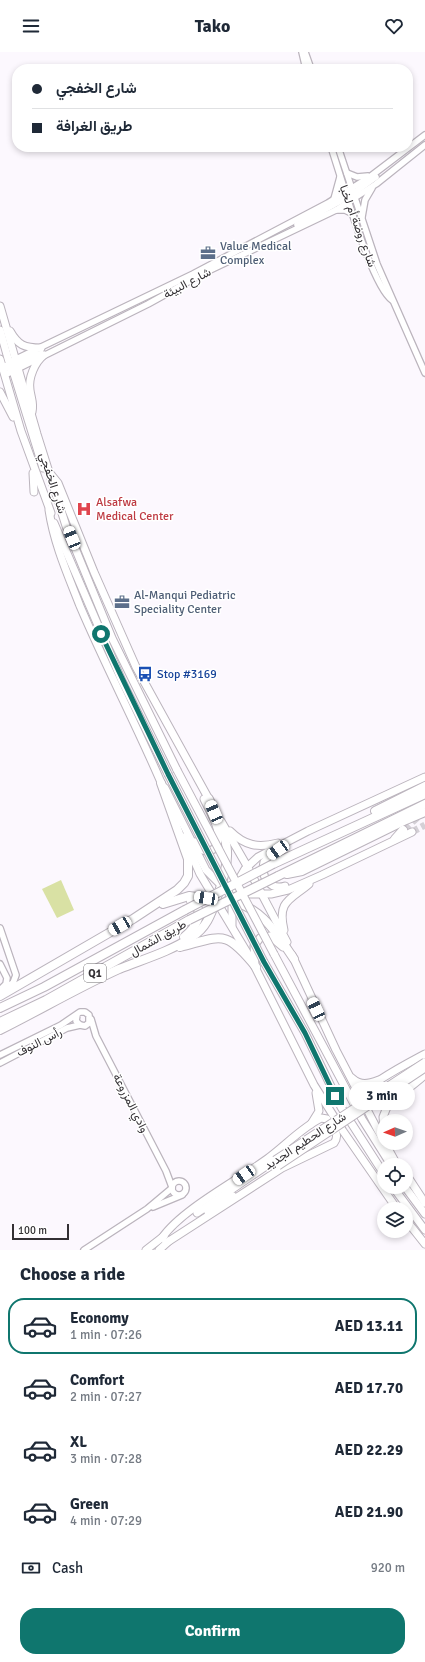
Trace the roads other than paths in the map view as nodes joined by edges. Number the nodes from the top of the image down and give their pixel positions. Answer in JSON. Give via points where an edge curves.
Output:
{"nodes":[{"id":1,"x":302,"y":52,"type":"edge"},
{"id":2,"x":305,"y":52,"type":"edge"},
{"id":3,"x":305,"y":64,"type":"edge"},
{"id":4,"x":309,"y":64,"type":"edge"},
{"id":5,"x":425,"y":135,"type":"edge"},
{"id":6,"x":418,"y":140,"type":"junction"},
{"id":7,"x":413,"y":144,"type":"edge"},
{"id":8,"x":425,"y":145,"type":"edge"},
{"id":9,"x":413,"y":148,"type":"edge"},
{"id":10,"x":333,"y":152,"type":"edge"},
{"id":11,"x":340,"y":152,"type":"edge"},
{"id":12,"x":402,"y":152,"type":"edge"},
{"id":13,"x":408,"y":152,"type":"edge"},
{"id":14,"x":340,"y":172,"type":"junction"},
{"id":15,"x":347,"y":174,"type":"junction"},
{"id":16,"x":370,"y":176,"type":"junction"},
{"id":17,"x":376,"y":184,"type":"junction"},
{"id":18,"x":353,"y":193,"type":"junction"},
{"id":19,"x":347,"y":197,"type":"junction"},
{"id":20,"x":334,"y":200,"type":"junction"},
{"id":21,"x":336,"y":210,"type":"junction"},
{"id":22,"x":353,"y":214,"type":"junction"},
{"id":23,"x":362,"y":221,"type":"junction"},
{"id":24,"x":273,"y":240,"type":"junction"},
{"id":25,"x":392,"y":300,"type":"junction"},
{"id":26,"x":0,"y":306,"type":"edge"},
{"id":27,"x":5,"y":324,"type":"junction"},
{"id":28,"x":0,"y":330,"type":"edge"},
{"id":29,"x":41,"y":348,"type":"junction"},
{"id":30,"x":44,"y":355,"type":"junction"},
{"id":31,"x":9,"y":365,"type":"edge"},
{"id":32,"x":425,"y":373,"type":"edge"},
{"id":33,"x":0,"y":392,"type":"edge"},
{"id":34,"x":31,"y":414,"type":"junction"},
{"id":35,"x":21,"y":431,"type":"junction"},
{"id":36,"x":32,"y":467,"type":"junction"},
{"id":37,"x":49,"y":472,"type":"junction"},
{"id":38,"x":34,"y":492,"type":"dead end"},
{"id":39,"x":49,"y":510,"type":"junction"},
{"id":40,"x":66,"y":526,"type":"junction"},
{"id":41,"x":120,"y":632,"type":"junction"},
{"id":42,"x":132,"y":644,"type":"dead end"},
{"id":43,"x":190,"y":765,"type":"junction"},
{"id":44,"x":425,"y":777,"type":"edge"},
{"id":45,"x":161,"y":783,"type":"junction"},
{"id":46,"x":425,"y":786,"type":"edge"},
{"id":47,"x":425,"y":794,"type":"edge"},
{"id":48,"x":209,"y":799,"type":"junction"},
{"id":49,"x":425,"y":804,"type":"edge"},
{"id":50,"x":425,"y":812,"type":"edge"},
{"id":51,"x":425,"y":818,"type":"edge"},
{"id":52,"x":361,"y":823,"type":"junction"},
{"id":53,"x":223,"y":824,"type":"junction"},
{"id":54,"x":392,"y":827,"type":"junction"},
{"id":55,"x":186,"y":830,"type":"junction"},
{"id":56,"x":403,"y":830,"type":"tunnel mouth"},
{"id":57,"x":412,"y":832,"type":"tunnel mouth"},
{"id":58,"x":295,"y":837,"type":"junction"},
{"id":59,"x":396,"y":839,"type":"junction"},
{"id":60,"x":247,"y":866,"type":"junction"},
{"id":61,"x":280,"y":875,"type":"junction"},
{"id":62,"x":314,"y":879,"type":"junction"},
{"id":63,"x":222,"y":886,"type":"junction"},
{"id":64,"x":233,"y":890,"type":"junction"},
{"id":65,"x":263,"y":895,"type":"junction"},
{"id":66,"x":173,"y":900,"type":"junction"},
{"id":67,"x":216,"y":900,"type":"junction"},
{"id":68,"x":231,"y":901,"type":"junction"},
{"id":69,"x":133,"y":919,"type":"junction"},
{"id":70,"x":0,"y":928,"type":"edge"},
{"id":71,"x":233,"y":930,"type":"junction"},
{"id":72,"x":2,"y":937,"type":"edge"},
{"id":73,"x":288,"y":942,"type":"junction"},
{"id":74,"x":168,"y":950,"type":"junction"},
{"id":75,"x":294,"y":959,"type":"junction"},
{"id":76,"x":0,"y":964,"type":"edge"},
{"id":77,"x":256,"y":967,"type":"junction"},
{"id":78,"x":0,"y":989,"type":"edge"},
{"id":79,"x":0,"y":996,"type":"edge"},
{"id":80,"x":0,"y":1008,"type":"edge"},
{"id":81,"x":77,"y":1015,"type":"junction"},
{"id":82,"x":91,"y":1019,"type":"junction"},
{"id":83,"x":0,"y":1022,"type":"edge"},
{"id":84,"x":82,"y":1026,"type":"junction"},
{"id":85,"x":0,"y":1030,"type":"edge"},
{"id":86,"x":96,"y":1036,"type":"junction"},
{"id":87,"x":425,"y":1054,"type":"edge"},
{"id":88,"x":0,"y":1055,"type":"edge"},
{"id":89,"x":425,"y":1062,"type":"edge"},
{"id":90,"x":0,"y":1063,"type":"edge"},
{"id":91,"x":425,"y":1068,"type":"edge"},
{"id":92,"x":350,"y":1076,"type":"junction"},
{"id":93,"x":425,"y":1076,"type":"edge"},
{"id":94,"x":379,"y":1080,"type":"junction"},
{"id":95,"x":314,"y":1085,"type":"junction"},
{"id":96,"x":355,"y":1086,"type":"junction"},
{"id":97,"x":389,"y":1102,"type":"junction"},
{"id":98,"x":384,"y":1114,"type":"edge"},
{"id":99,"x":377,"y":1118,"type":"edge"},
{"id":100,"x":311,"y":1124,"type":"junction"},
{"id":101,"x":377,"y":1128,"type":"edge"},
{"id":102,"x":387,"y":1158,"type":"edge"},
{"id":103,"x":276,"y":1163,"type":"junction"},
{"id":104,"x":377,"y":1163,"type":"edge"},
{"id":105,"x":166,"y":1171,"type":"junction"},
{"id":106,"x":377,"y":1180,"type":"edge"},
{"id":107,"x":177,"y":1181,"type":"junction"},
{"id":108,"x":172,"y":1187,"type":"junction"},
{"id":109,"x":413,"y":1188,"type":"edge"},
{"id":110,"x":413,"y":1192,"type":"edge"},
{"id":111,"x":387,"y":1194,"type":"edge"},
{"id":112,"x":398,"y":1194,"type":"edge"},
{"id":113,"x":412,"y":1194,"type":"edge"},
{"id":114,"x":182,"y":1195,"type":"junction"},
{"id":115,"x":395,"y":1202,"type":"edge"},
{"id":116,"x":422,"y":1205,"type":"edge"},
{"id":117,"x":147,"y":1209,"type":"junction"},
{"id":118,"x":425,"y":1214,"type":"edge"},
{"id":119,"x":413,"y":1220,"type":"edge"},
{"id":120,"x":413,"y":1229,"type":"edge"},
{"id":121,"x":425,"y":1231,"type":"edge"},
{"id":122,"x":164,"y":1241,"type":"junction"},
{"id":123,"x":425,"y":1244,"type":"edge"},
{"id":124,"x":84,"y":1250,"type":"edge"},
{"id":125,"x":146,"y":1250,"type":"edge"},
{"id":126,"x":159,"y":1250,"type":"edge"}],
"edges":[{"from":1,"to":3,"type":"street"},
{"from":2,"to":4,"type":"street"},
{"from":5,"to":6,"type":"street","name":"شارع البيئة"},
{"from":6,"to":7,"type":"street","name":"شارع البيئة"},
{"from":6,"to":9,"type":"street"},
{"from":8,"to":17,"type":"street","name":"شارع البيئة"},
{"from":10,"to":14,"type":"street","name":"شارع روضة أم لخبا"},
{"from":11,"to":15,"type":"street","name":"شارع روضة أم لخبا"},
{"from":12,"to":16,"type":"street","name":"شارع البيئة"},
{"from":13,"to":18,"type":"street"},
{"from":14,"to":19,"type":"street","name":"شارع روضة أم لخبا"},
{"from":14,"to":20,"type":"street"},
{"from":15,"to":16,"type":"street","via":[[357,177]]},
{"from":15,"to":18,"type":"street","name":"شارع روضة أم لخبا"},
{"from":16,"to":18,"type":"street","name":"شارع البيئة"},
{"from":17,"to":18,"type":"street","name":"شارع البيئة"},
{"from":17,"to":23,"type":"street","via":[[365,200]]},
{"from":18,"to":19,"type":"street","name":"شارع البيئة"},
{"from":18,"to":19,"type":"street","name":"شارع البيئة"},
{"from":18,"to":23,"type":"street","name":"شارع روضة أم لخبا"},
{"from":19,"to":20,"type":"street","name":"شارع البيئة"},
{"from":19,"to":21,"type":"street","name":"شارع البيئة"},
{"from":19,"to":22,"type":"street","name":"شارع روضة أم لخبا"},
{"from":19,"to":24,"type":"street"},
{"from":20,"to":29,"type":"street","name":"شارع البيئة","via":[[194,274]]},
{"from":21,"to":22,"type":"street","via":[[345,210]]},
{"from":21,"to":24,"type":"street","name":"شارع البيئة"},
{"from":22,"to":25,"type":"street","name":"شارع روضة أم لخبا","via":[[370,263],[386,295]]},
{"from":23,"to":25,"type":"street","name":"شارع روضة أم لخبا"},
{"from":24,"to":30,"type":"street","name":"شارع البيئة"},
{"from":25,"to":32,"type":"street","name":"شارع روضة أم لخبا"},
{"from":26,"to":27,"type":"main road","name":"شارع الخفجي"},
{"from":27,"to":29,"type":"main road","via":[[20,344]]},
{"from":27,"to":31,"type":"main road","name":"شارع الخفجي"},
{"from":28,"to":31,"type":"main road"},
{"from":29,"to":31,"type":"main road","via":[[38,354]]},
{"from":30,"to":31,"type":"street","name":"شارع البيئة"},
{"from":30,"to":34,"type":"main road","via":[[36,364],[30,381],[33,404]]},
{"from":31,"to":34,"type":"main road","name":"شارع الخفجي"},
{"from":31,"to":35,"type":"main road","name":"شارع الخفجي","via":[[4,375]]},
{"from":31,"to":40,"type":"main road","via":[[37,452]]},
{"from":33,"to":35,"type":"main road"},
{"from":34,"to":37,"type":"main road","name":"شارع الخفجي"},
{"from":35,"to":36,"type":"main road","name":"شارع الخفجي"},
{"from":36,"to":38,"type":"main road"},
{"from":36,"to":39,"type":"main road","name":"شارع الخفجي"},
{"from":37,"to":40,"type":"main road","name":"شارع الخفجي"},
{"from":37,"to":41,"type":"main road","via":[[58,482]]},
{"from":39,"to":45,"type":"main road","via":[[61,559],[99,650]]},
{"from":39,"to":104,"type":"main road","name":"شارع الخفجي","bridge":true,"via":[[122,681],[168,774],[264,962],[305,1033],[340,1107]]},
{"from":40,"to":102,"type":"main road","name":"شارع الخفجي","bridge":true,"via":[[115,645],[177,770],[362,1119]]},
{"from":41,"to":42,"type":"main road"},
{"from":41,"to":43,"type":"main road","via":[[136,667]]},
{"from":43,"to":48,"type":"main road"},
{"from":43,"to":55,"type":"main road","via":[[216,824],[217,845],[212,850],[204,851]]},
{"from":44,"to":58,"type":"main road"},
{"from":45,"to":55,"type":"main road"},
{"from":45,"to":67,"type":"main road","via":[[200,874]]},
{"from":45,"to":69,"type":"highway","via":[[187,853],[188,876],[177,890]]},
{"from":46,"to":52,"type":"highway","via":[[372,812]]},
{"from":47,"to":52,"type":"highway","name":"طريق الشمال","number":"Q1"},
{"from":48,"to":53,"type":"main road"},
{"from":48,"to":63,"type":"highway","via":[[227,845],[227,866]]},
{"from":49,"to":61,"type":"highway","name":"طريق الشمال","number":"Q1"},
{"from":50,"to":54,"type":"highway"},
{"from":51,"to":54,"type":"highway"},
{"from":52,"to":80,"type":"highway","name":"طريق الشمال","number":"Q1","bridge":true,"via":[[273,864]]},
{"from":53,"to":58,"type":"main road","via":[[241,841],[252,846],[266,846]]},
{"from":53,"to":60,"type":"main road"},
{"from":54,"to":61,"type":"highway","via":[[302,871]]},
{"from":55,"to":63,"type":"main road","via":[[206,870]]},
{"from":56,"to":59,"type":"highway"},
{"from":57,"to":59,"type":"main road"},
{"from":58,"to":60,"type":"main road","via":[[258,857]]},
{"from":58,"to":62,"type":"main road","via":[[266,858],[263,867],[265,878],[269,884],[278,888]]},
{"from":59,"to":62,"type":"main road"},
{"from":60,"to":64,"type":"main road"},
{"from":60,"to":65,"type":"main road"},
{"from":61,"to":83,"type":"highway","name":"طريق الشمال","number":"Q1","bridge":true,"via":[[189,920],[46,1000]]},
{"from":62,"to":65,"type":"main road","via":[[278,893]]},
{"from":62,"to":73,"type":"main road","via":[[290,896],[283,908],[282,922]]},
{"from":63,"to":64,"type":"main road"},
{"from":63,"to":67,"type":"highway"},
{"from":64,"to":65,"type":"main road"},
{"from":64,"to":68,"type":"main road"},
{"from":65,"to":73,"type":"main road"},
{"from":66,"to":67,"type":"highway","via":[[190,896]]},
{"from":66,"to":69,"type":"highway"},
{"from":66,"to":74,"type":"highway","via":[[190,900],[197,906],[199,914],[190,932]]},
{"from":67,"to":68,"type":"highway"},
{"from":67,"to":71,"type":"main road"},
{"from":67,"to":74,"type":"highway","via":[[211,917],[203,927]]},
{"from":68,"to":71,"type":"main road"},
{"from":68,"to":75,"type":"highway","via":[[246,906],[274,929]]},
{"from":69,"to":79,"type":"highway"},
{"from":70,"to":72,"type":"street"},
{"from":71,"to":77,"type":"main road"},
{"from":72,"to":78,"type":"street","via":[[16,978],[11,985]]},
{"from":73,"to":75,"type":"main road"},
{"from":74,"to":77,"type":"highway","via":[[220,938],[237,946]]},
{"from":74,"to":85,"type":"highway","via":[[120,969]]},
{"from":75,"to":77,"type":"main road","via":[[275,938],[265,936],[254,946]]},
{"from":75,"to":92,"type":"main road"},
{"from":76,"to":78,"type":"street","via":[[7,978],[6,984]]},
{"from":77,"to":95,"type":"main road"},
{"from":81,"to":82,"type":"street","via":[[86,1012]]},
{"from":81,"to":84,"type":"street","via":[[76,1021]]},
{"from":81,"to":88,"type":"street","name":"رأس النوف"},
{"from":82,"to":84,"type":"street","via":[[88,1024]]},
{"from":82,"to":86,"type":"street","name":"وادي المزروعة"},
{"from":84,"to":86,"type":"street","name":"وادي المزروعة"},
{"from":84,"to":90,"type":"street","name":"رأس النوف","via":[[67,1028]]},
{"from":86,"to":105,"type":"street","name":"وادي المزروعة"},
{"from":87,"to":94,"type":"main road"},
{"from":89,"to":103,"type":"main road","name":"شارع الحطيم الجديد","bridge":true},
{"from":91,"to":103,"type":"main road","name":"شارع الحطيم الجديد","bridge":true},
{"from":92,"to":94,"type":"main road","via":[[358,1083],[364,1084]]},
{"from":92,"to":96,"type":"main road"},
{"from":93,"to":97,"type":"main road"},
{"from":94,"to":97,"type":"main road","via":[[369,1088],[367,1098],[377,1105]]},
{"from":95,"to":100,"type":"main road","via":[[319,1107],[318,1114]]},
{"from":95,"to":106,"type":"main road"},
{"from":96,"to":99,"type":"main road"},
{"from":96,"to":101,"type":"main road"},
{"from":97,"to":98,"type":"main road"},
{"from":100,"to":122,"type":"main road","via":[[268,1159],[197,1206],[171,1227]]},
{"from":100,"to":122,"type":"main road","via":[[321,1118],[327,1119],[337,1134],[336,1141],[282,1168]]},
{"from":103,"to":122,"type":"main road","name":"شارع الحطيم الجديد"},
{"from":105,"to":107,"type":"street","name":"وادي المزروعة"},
{"from":105,"to":108,"type":"street","name":"وادي المزروعة"},
{"from":107,"to":108,"type":"street"},
{"from":107,"to":114,"type":"street","via":[[182,1181],[186,1186]]},
{"from":108,"to":114,"type":"street","via":[[176,1195]]},
{"from":108,"to":117,"type":"street"},
{"from":109,"to":116,"type":"main road"},
{"from":110,"to":116,"type":"main road"},
{"from":111,"to":115,"type":"main road"},
{"from":112,"to":121,"type":"main road"},
{"from":113,"to":116,"type":"main road"},
{"from":114,"to":117,"type":"street"},
{"from":116,"to":118,"type":"main road"},
{"from":117,"to":124,"type":"street"},
{"from":119,"to":121,"type":"main road"},
{"from":120,"to":123,"type":"main road"},
{"from":122,"to":125,"type":"main road","name":"شارع الحطيم الجديد"},
{"from":122,"to":126,"type":"main road","name":"شارع الحطيم الجديد"}]}
